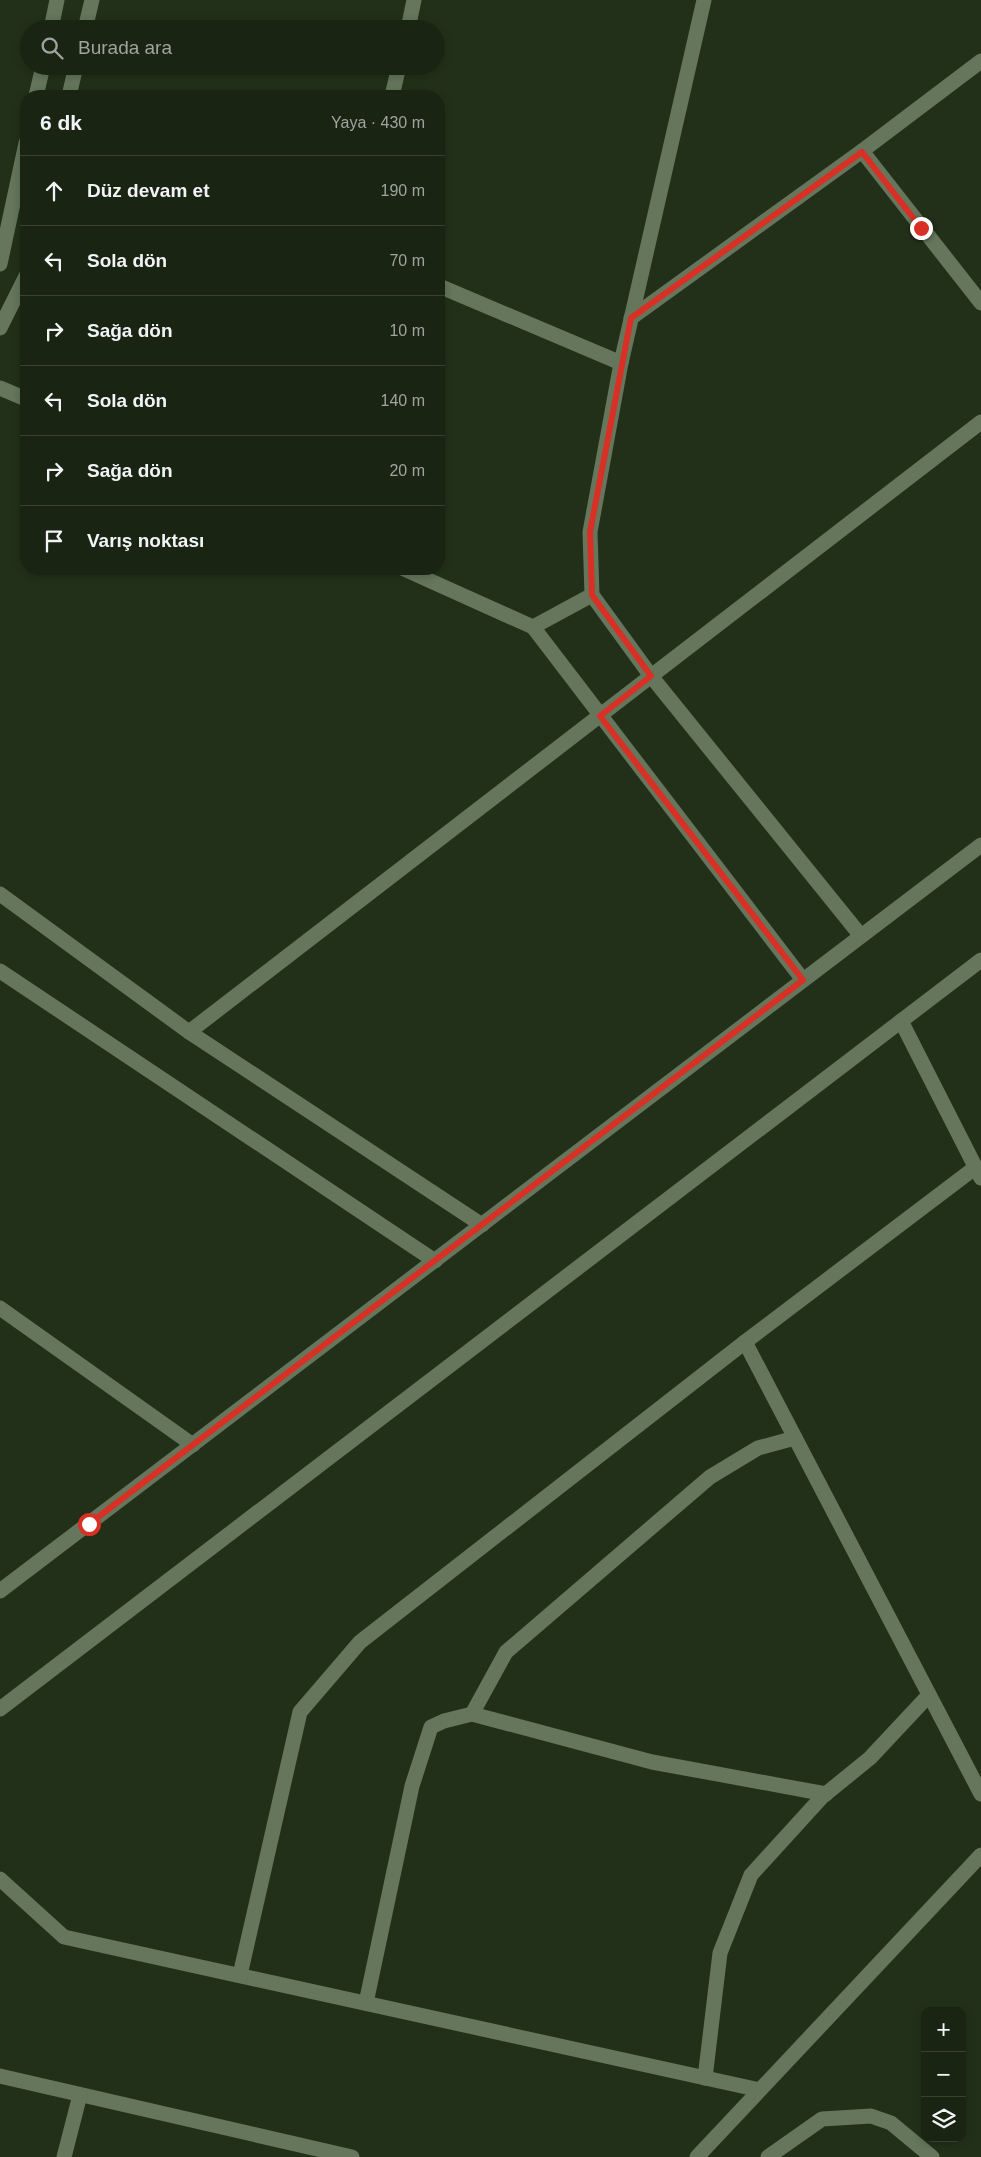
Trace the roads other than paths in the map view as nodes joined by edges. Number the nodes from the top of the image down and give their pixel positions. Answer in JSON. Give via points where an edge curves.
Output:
{"nodes":[{"id":1,"x":57,"y":0,"type":"edge"},
{"id":2,"x":92,"y":0,"type":"edge"},
{"id":3,"x":414,"y":0,"type":"edge"},
{"id":4,"x":704,"y":0,"type":"edge"},
{"id":5,"x":53,"y":20,"type":"edge"},
{"id":6,"x":87,"y":20,"type":"edge"},
{"id":7,"x":410,"y":20,"type":"edge"},
{"id":8,"x":981,"y":61,"type":"edge"},
{"id":9,"x":41,"y":75,"type":"edge"},
{"id":10,"x":74,"y":75,"type":"edge"},
{"id":11,"x":397,"y":75,"type":"edge"},
{"id":12,"x":37,"y":90,"type":"edge"},
{"id":13,"x":70,"y":90,"type":"edge"},
{"id":14,"x":393,"y":90,"type":"edge"},
{"id":15,"x":862,"y":152,"type":"junction"},
{"id":16,"x":20,"y":172,"type":"edge"},
{"id":17,"x":0,"y":264,"type":"edge"},
{"id":18,"x":20,"y":288,"type":"edge"},
{"id":19,"x":445,"y":289,"type":"edge"},
{"id":20,"x":981,"y":304,"type":"edge"},
{"id":21,"x":631,"y":318,"type":"junction"},
{"id":22,"x":0,"y":328,"type":"edge"},
{"id":23,"x":621,"y":363,"type":"junction"},
{"id":24,"x":0,"y":388,"type":"edge"},
{"id":25,"x":20,"y":396,"type":"edge"},
{"id":26,"x":981,"y":422,"type":"edge"},
{"id":27,"x":417,"y":575,"type":"edge"},
{"id":28,"x":592,"y":595,"type":"junction"},
{"id":29,"x":533,"y":627,"type":"junction"},
{"id":30,"x":651,"y":676,"type":"junction"},
{"id":31,"x":600,"y":716,"type":"junction"},
{"id":32,"x":981,"y":845,"type":"edge"},
{"id":33,"x":0,"y":894,"type":"edge"},
{"id":34,"x":861,"y":936,"type":"junction"},
{"id":35,"x":981,"y":960,"type":"edge"},
{"id":36,"x":0,"y":971,"type":"edge"},
{"id":37,"x":803,"y":980,"type":"junction"},
{"id":38,"x":900,"y":1022,"type":"junction"},
{"id":39,"x":189,"y":1032,"type":"junction"},
{"id":40,"x":978,"y":1172,"type":"edge"},
{"id":41,"x":482,"y":1224,"type":"junction"},
{"id":42,"x":435,"y":1260,"type":"junction"},
{"id":43,"x":0,"y":1308,"type":"edge"},
{"id":44,"x":744,"y":1342,"type":"junction"},
{"id":45,"x":795,"y":1438,"type":"junction"},
{"id":46,"x":193,"y":1445,"type":"junction"},
{"id":47,"x":0,"y":1591,"type":"edge"},
{"id":48,"x":929,"y":1695,"type":"junction"},
{"id":49,"x":0,"y":1709,"type":"edge"},
{"id":50,"x":472,"y":1714,"type":"junction"},
{"id":51,"x":826,"y":1794,"type":"junction"},
{"id":52,"x":981,"y":1794,"type":"edge"},
{"id":53,"x":981,"y":1855,"type":"edge"},
{"id":54,"x":0,"y":1879,"type":"edge"},
{"id":55,"x":240,"y":1975,"type":"junction"},
{"id":56,"x":366,"y":2003,"type":"junction"},
{"id":57,"x":0,"y":2076,"type":"edge"},
{"id":58,"x":705,"y":2078,"type":"junction"},
{"id":59,"x":760,"y":2090,"type":"junction"},
{"id":60,"x":80,"y":2095,"type":"junction"},
{"id":61,"x":309,"y":2152,"type":"edge"},
{"id":62,"x":64,"y":2157,"type":"edge"},
{"id":63,"x":352,"y":2157,"type":"edge"},
{"id":64,"x":697,"y":2157,"type":"edge"},
{"id":65,"x":768,"y":2157,"type":"edge"},
{"id":66,"x":932,"y":2157,"type":"edge"}],
"edges":[{"from":1,"to":5,"type":"street"},
{"from":2,"to":6,"type":"street"},
{"from":3,"to":7,"type":"street"},
{"from":4,"to":21,"type":"street"},
{"from":8,"to":15,"type":"street"},
{"from":9,"to":12,"type":"street"},
{"from":10,"to":13,"type":"street"},
{"from":11,"to":14,"type":"street"},
{"from":15,"to":20,"type":"street"},
{"from":15,"to":21,"type":"street"},
{"from":16,"to":17,"type":"street"},
{"from":18,"to":22,"type":"street"},
{"from":19,"to":23,"type":"street"},
{"from":21,"to":23,"type":"street"},
{"from":23,"to":28,"type":"street","via":[[590,532]]},
{"from":24,"to":25,"type":"street"},
{"from":26,"to":30,"type":"street"},
{"from":27,"to":29,"type":"street"},
{"from":28,"to":29,"type":"street"},
{"from":28,"to":30,"type":"street"},
{"from":29,"to":31,"type":"street"},
{"from":30,"to":31,"type":"street"},
{"from":30,"to":34,"type":"street"},
{"from":31,"to":37,"type":"street"},
{"from":31,"to":39,"type":"street"},
{"from":32,"to":34,"type":"street"},
{"from":33,"to":39,"type":"street"},
{"from":34,"to":37,"type":"street"},
{"from":35,"to":38,"type":"street"},
{"from":36,"to":42,"type":"street"},
{"from":37,"to":41,"type":"street"},
{"from":38,"to":40,"type":"street"},
{"from":38,"to":49,"type":"street"},
{"from":39,"to":41,"type":"street"},
{"from":40,"to":44,"type":"street"},
{"from":41,"to":42,"type":"street"},
{"from":42,"to":46,"type":"street"},
{"from":43,"to":46,"type":"street"},
{"from":44,"to":45,"type":"street"},
{"from":44,"to":55,"type":"street","via":[[360,1642],[300,1712]]},
{"from":45,"to":48,"type":"street"},
{"from":45,"to":50,"type":"street","via":[[758,1448],[710,1478],[506,1652]]},
{"from":46,"to":47,"type":"street"},
{"from":48,"to":51,"type":"street","via":[[870,1758]]},
{"from":48,"to":52,"type":"street"},
{"from":50,"to":51,"type":"street","via":[[652,1762]]},
{"from":50,"to":56,"type":"street","via":[[431,1728],[412,1786]]},
{"from":51,"to":58,"type":"street","via":[[751,1875],[720,1953]]},
{"from":53,"to":59,"type":"street"},
{"from":54,"to":55,"type":"street","via":[[64,1937]]},
{"from":55,"to":56,"type":"street"},
{"from":56,"to":58,"type":"street"},
{"from":57,"to":60,"type":"street"},
{"from":58,"to":59,"type":"street"},
{"from":59,"to":64,"type":"street"},
{"from":60,"to":61,"type":"street"},
{"from":60,"to":62,"type":"street"},
{"from":61,"to":63,"type":"street"},
{"from":65,"to":66,"type":"street","via":[[822,2118],[861,2116],[891,2123]]}]}
